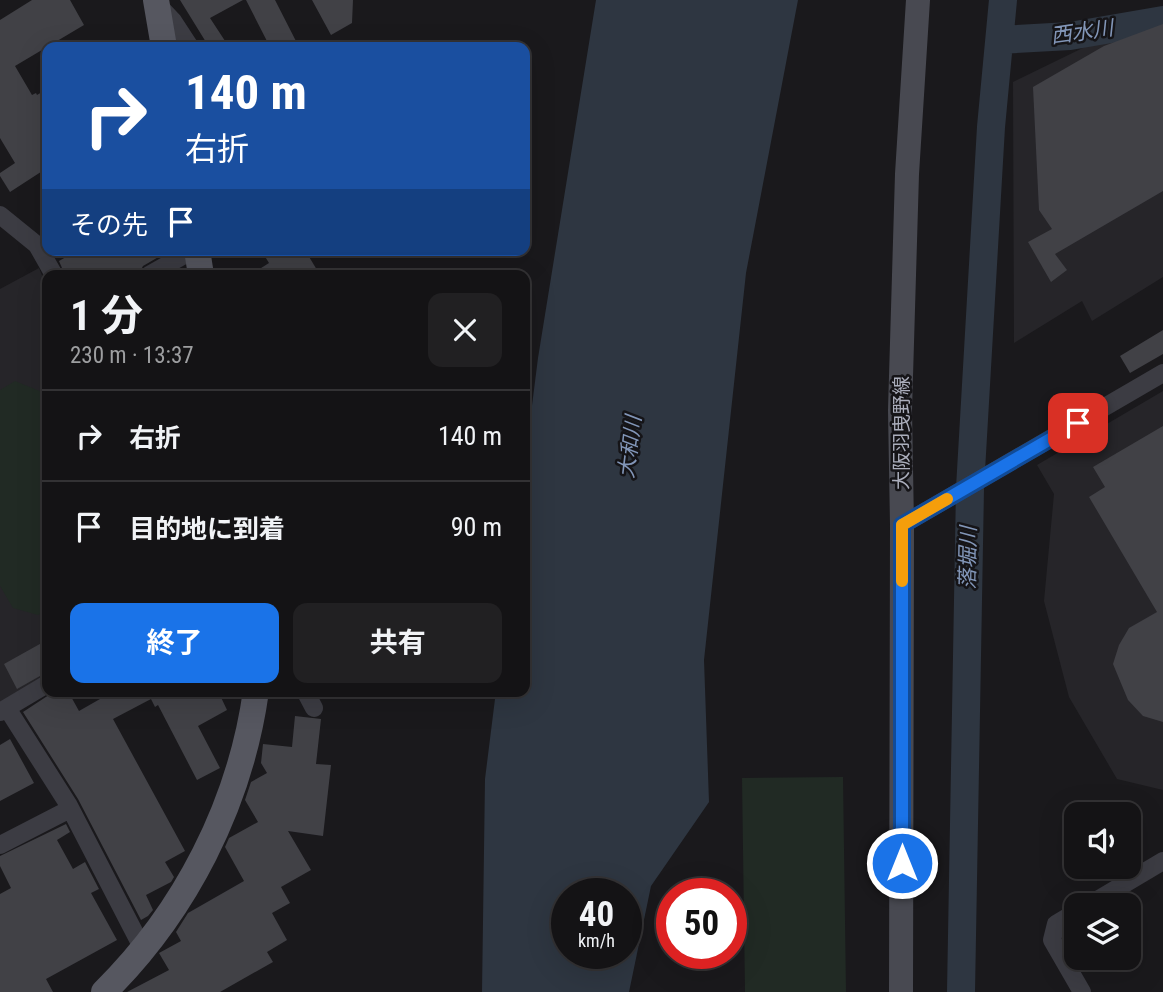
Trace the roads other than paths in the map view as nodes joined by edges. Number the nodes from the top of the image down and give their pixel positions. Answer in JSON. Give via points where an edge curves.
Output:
{"nodes":[{"id":1,"x":918,"y":0,"type":"edge"},
{"id":2,"x":160,"y":1,"type":"edge"},
{"id":3,"x":164,"y":42,"type":"edge"},
{"id":4,"x":187,"y":42,"type":"edge"},
{"id":5,"x":0,"y":215,"type":"edge"},
{"id":6,"x":42,"y":254,"type":"edge"},
{"id":7,"x":184,"y":256,"type":"edge"},
{"id":8,"x":158,"y":270,"type":"edge"},
{"id":9,"x":1163,"y":373,"type":"edge"},
{"id":10,"x":902,"y":525,"type":"junction"},
{"id":11,"x":42,"y":687,"type":"edge"},
{"id":12,"x":255,"y":697,"type":"edge"},
{"id":13,"x":308,"y":697,"type":"edge"},
{"id":14,"x":314,"y":708,"type":"dead end"},
{"id":15,"x":3,"y":710,"type":"edge"},
{"id":16,"x":70,"y":809,"type":"junction"},
{"id":17,"x":0,"y":845,"type":"edge"},
{"id":18,"x":1163,"y":861,"type":"edge"},
{"id":19,"x":1109,"y":893,"type":"edge"},
{"id":20,"x":1064,"y":919,"type":"edge"},
{"id":21,"x":143,"y":949,"type":"junction"},
{"id":22,"x":1064,"y":961,"type":"edge"},
{"id":23,"x":1069,"y":970,"type":"edge"},
{"id":24,"x":104,"y":992,"type":"edge"},
{"id":25,"x":901,"y":992,"type":"edge"},
{"id":26,"x":1082,"y":992,"type":"edge"}],
"edges":[{"from":1,"to":10,"type":"main road","name":"大阪羽曳野線","via":[[902,316]]},
{"from":2,"to":3,"type":"main road"},
{"from":2,"to":4,"type":"street"},
{"from":5,"to":6,"type":"street"},
{"from":7,"to":8,"type":"street"},
{"from":9,"to":10,"type":"street"},
{"from":10,"to":25,"type":"main road","name":"大阪羽曳野線"},
{"from":11,"to":15,"type":"street"},
{"from":12,"to":21,"type":"main road","via":[[245,753],[221,820],[195,873]]},
{"from":13,"to":14,"type":"street"},
{"from":15,"to":16,"type":"street"},
{"from":16,"to":17,"type":"street"},
{"from":16,"to":21,"type":"street"},
{"from":18,"to":19,"type":"street"},
{"from":20,"to":22,"type":"street","via":[[1056,924],[1052,940]]},
{"from":21,"to":24,"type":"main road"},
{"from":23,"to":26,"type":"street"}]}
